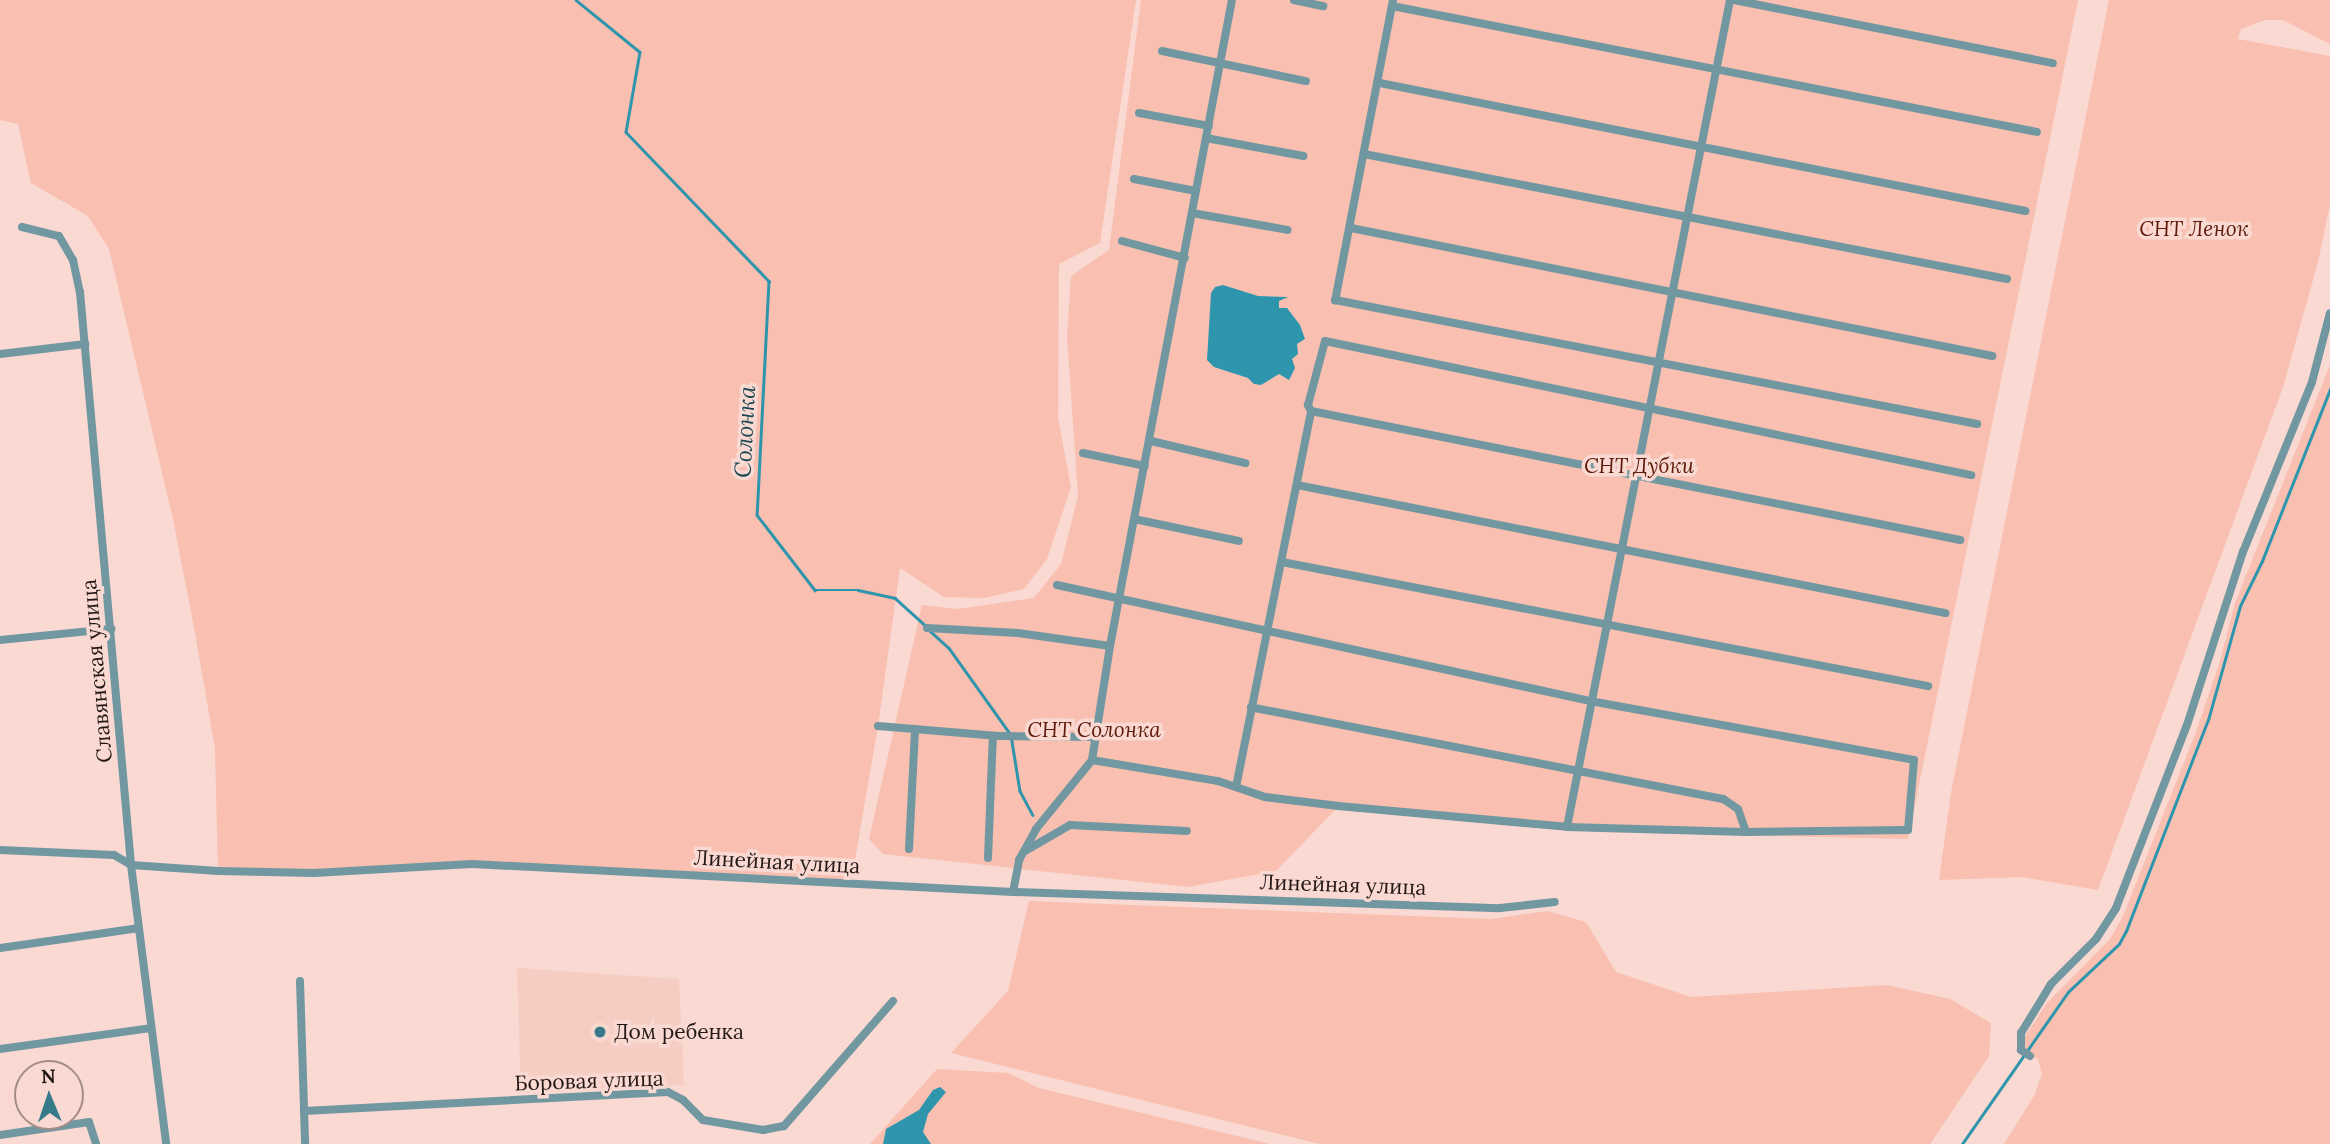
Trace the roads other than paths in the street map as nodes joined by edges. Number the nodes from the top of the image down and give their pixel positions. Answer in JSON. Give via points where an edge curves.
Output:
{"nodes":[{"id":1,"x":1232,"y":0,"type":"edge"},
{"id":2,"x":1294,"y":0,"type":"edge"},
{"id":3,"x":1732,"y":0,"type":"edge"},
{"id":4,"x":1392,"y":3,"type":"edge"},
{"id":5,"x":1323,"y":6,"type":"dead end"},
{"id":6,"x":1161,"y":51,"type":"dead end"},
{"id":7,"x":2053,"y":63,"type":"dead end"},
{"id":8,"x":1220,"y":64,"type":"junction"},
{"id":9,"x":1716,"y":71,"type":"junction"},
{"id":10,"x":1306,"y":80,"type":"dead end"},
{"id":11,"x":1380,"y":83,"type":"dead end"},
{"id":12,"x":1139,"y":113,"type":"dead end"},
{"id":13,"x":1209,"y":126,"type":"junction"},
{"id":14,"x":2037,"y":132,"type":"dead end"},
{"id":15,"x":1206,"y":138,"type":"junction"},
{"id":16,"x":1700,"y":147,"type":"junction"},
{"id":17,"x":1364,"y":154,"type":"junction"},
{"id":18,"x":1303,"y":156,"type":"dead end"},
{"id":19,"x":1133,"y":178,"type":"dead end"},
{"id":20,"x":1196,"y":191,"type":"junction"},
{"id":21,"x":2025,"y":211,"type":"dead end"},
{"id":22,"x":1192,"y":213,"type":"junction"},
{"id":23,"x":1688,"y":217,"type":"junction"},
{"id":24,"x":22,"y":227,"type":"dead end"},
{"id":25,"x":1350,"y":228,"type":"junction"},
{"id":26,"x":1289,"y":230,"type":"dead end"},
{"id":27,"x":1122,"y":241,"type":"dead end"},
{"id":28,"x":1185,"y":258,"type":"junction"},
{"id":29,"x":2007,"y":279,"type":"dead end"},
{"id":30,"x":1673,"y":293,"type":"junction"},
{"id":31,"x":2330,"y":313,"type":"edge"},
{"id":32,"x":85,"y":344,"type":"junction"},
{"id":33,"x":0,"y":354,"type":"edge"},
{"id":34,"x":1992,"y":356,"type":"dead end"},
{"id":35,"x":1657,"y":364,"type":"junction"},
{"id":36,"x":1648,"y":408,"type":"junction"},
{"id":37,"x":1311,"y":411,"type":"junction"},
{"id":38,"x":1977,"y":424,"type":"dead end"},
{"id":39,"x":1151,"y":441,"type":"junction"},
{"id":40,"x":1083,"y":453,"type":"dead end"},
{"id":41,"x":1245,"y":463,"type":"dead end"},
{"id":42,"x":1145,"y":466,"type":"junction"},
{"id":43,"x":1635,"y":475,"type":"junction"},
{"id":44,"x":1971,"y":475,"type":"dead end"},
{"id":45,"x":1297,"y":485,"type":"junction"},
{"id":46,"x":1135,"y":519,"type":"junction"},
{"id":47,"x":1959,"y":540,"type":"dead end"},
{"id":48,"x":1240,"y":541,"type":"dead end"},
{"id":49,"x":1621,"y":550,"type":"junction"},
{"id":50,"x":1282,"y":562,"type":"junction"},
{"id":51,"x":1057,"y":585,"type":"dead end"},
{"id":52,"x":1119,"y":600,"type":"junction"},
{"id":53,"x":1945,"y":613,"type":"dead end"},
{"id":54,"x":1605,"y":624,"type":"junction"},
{"id":55,"x":927,"y":628,"type":"dead end"},
{"id":56,"x":111,"y":629,"type":"junction"},
{"id":57,"x":1266,"y":632,"type":"junction"},
{"id":58,"x":0,"y":640,"type":"edge"},
{"id":59,"x":1110,"y":646,"type":"junction"},
{"id":60,"x":1928,"y":686,"type":"dead end"},
{"id":61,"x":1590,"y":701,"type":"junction"},
{"id":62,"x":1251,"y":707,"type":"junction"},
{"id":63,"x":878,"y":726,"type":"dead end"},
{"id":64,"x":915,"y":729,"type":"junction"},
{"id":65,"x":993,"y":736,"type":"junction"},
{"id":66,"x":1095,"y":737,"type":"junction"},
{"id":67,"x":1092,"y":760,"type":"junction"},
{"id":68,"x":1577,"y":771,"type":"junction"},
{"id":69,"x":1236,"y":787,"type":"junction"},
{"id":70,"x":1567,"y":827,"type":"junction"},
{"id":71,"x":1187,"y":831,"type":"dead end"},
{"id":72,"x":1746,"y":832,"type":"junction"},
{"id":73,"x":909,"y":849,"type":"dead end"},
{"id":74,"x":0,"y":850,"type":"edge"},
{"id":75,"x":1022,"y":853,"type":"junction"},
{"id":76,"x":988,"y":858,"type":"dead end"},
{"id":77,"x":131,"y":865,"type":"junction"},
{"id":78,"x":1013,"y":892,"type":"junction"},
{"id":79,"x":1555,"y":902,"type":"dead end"},
{"id":80,"x":138,"y":928,"type":"junction"},
{"id":81,"x":0,"y":948,"type":"edge"},
{"id":82,"x":300,"y":981,"type":"dead end"},
{"id":83,"x":893,"y":1001,"type":"dead end"},
{"id":84,"x":151,"y":1028,"type":"junction"},
{"id":85,"x":0,"y":1049,"type":"edge"},
{"id":86,"x":2029,"y":1056,"type":"dead end"},
{"id":87,"x":304,"y":1111,"type":"junction"},
{"id":88,"x":0,"y":1135,"type":"edge"},
{"id":89,"x":96,"y":1144,"type":"edge"},
{"id":90,"x":166,"y":1144,"type":"edge"},
{"id":91,"x":305,"y":1144,"type":"edge"}],
"edges":[{"from":1,"to":8,"type":"street"},
{"from":2,"to":5,"type":"street"},
{"from":3,"to":7,"type":"street"},
{"from":3,"to":9,"type":"street"},
{"from":4,"to":9,"type":"street"},
{"from":4,"to":17,"type":"street"},
{"from":6,"to":8,"type":"street"},
{"from":8,"to":10,"type":"street"},
{"from":8,"to":13,"type":"street"},
{"from":9,"to":14,"type":"street"},
{"from":9,"to":16,"type":"street"},
{"from":11,"to":16,"type":"street"},
{"from":12,"to":13,"type":"street"},
{"from":13,"to":15,"type":"street"},
{"from":15,"to":18,"type":"street"},
{"from":15,"to":20,"type":"street"},
{"from":16,"to":21,"type":"street"},
{"from":16,"to":23,"type":"street"},
{"from":17,"to":23,"type":"street"},
{"from":17,"to":25,"type":"street"},
{"from":19,"to":20,"type":"street"},
{"from":20,"to":22,"type":"street"},
{"from":22,"to":26,"type":"street"},
{"from":22,"to":28,"type":"street"},
{"from":23,"to":29,"type":"street"},
{"from":23,"to":30,"type":"street"},
{"from":24,"to":32,"type":"street","name":"Славянская улица","via":[[59,236],[73,260]]},
{"from":25,"to":30,"type":"street"},
{"from":25,"to":35,"type":"street","via":[[1335,300]]},
{"from":27,"to":28,"type":"street"},
{"from":28,"to":39,"type":"street"},
{"from":30,"to":34,"type":"street"},
{"from":30,"to":35,"type":"street"},
{"from":31,"to":86,"type":"street","via":[[2312,382],[2243,552],[2188,725],[2116,908],[2096,939],[2051,984],[2021,1033],[2021,1050]]},
{"from":32,"to":33,"type":"street"},
{"from":32,"to":56,"type":"street","name":"Славянская улица"},
{"from":35,"to":36,"type":"street"},
{"from":35,"to":38,"type":"street"},
{"from":36,"to":37,"type":"street","via":[[1332,340],[1323,344],[1308,405]]},
{"from":36,"to":43,"type":"street"},
{"from":36,"to":44,"type":"street"},
{"from":37,"to":43,"type":"street"},
{"from":37,"to":45,"type":"street"},
{"from":39,"to":41,"type":"street"},
{"from":39,"to":42,"type":"street"},
{"from":40,"to":42,"type":"street"},
{"from":42,"to":46,"type":"street"},
{"from":43,"to":47,"type":"street"},
{"from":43,"to":49,"type":"street"},
{"from":45,"to":49,"type":"street"},
{"from":45,"to":50,"type":"street"},
{"from":46,"to":48,"type":"street"},
{"from":46,"to":52,"type":"street"},
{"from":49,"to":53,"type":"street"},
{"from":49,"to":54,"type":"street"},
{"from":50,"to":54,"type":"street"},
{"from":50,"to":57,"type":"street"},
{"from":51,"to":52,"type":"street"},
{"from":52,"to":57,"type":"street"},
{"from":52,"to":59,"type":"street"},
{"from":54,"to":60,"type":"street"},
{"from":54,"to":61,"type":"street"},
{"from":55,"to":59,"type":"street","via":[[1018,633]]},
{"from":56,"to":58,"type":"street"},
{"from":56,"to":77,"type":"street","name":"Славянская улица"},
{"from":57,"to":61,"type":"street"},
{"from":57,"to":62,"type":"street"},
{"from":59,"to":66,"type":"street"},
{"from":61,"to":68,"type":"street"},
{"from":61,"to":72,"type":"street","via":[[1914,760],[1908,830]]},
{"from":62,"to":68,"type":"street"},
{"from":62,"to":69,"type":"street"},
{"from":63,"to":64,"type":"street"},
{"from":64,"to":65,"type":"street"},
{"from":64,"to":73,"type":"street"},
{"from":65,"to":66,"type":"street"},
{"from":65,"to":76,"type":"street"},
{"from":66,"to":67,"type":"street"},
{"from":67,"to":69,"type":"street","via":[[1157,768]]},
{"from":67,"to":75,"type":"street"},
{"from":68,"to":70,"type":"street"},
{"from":68,"to":72,"type":"street","via":[[1723,799],[1738,809]]},
{"from":69,"to":70,"type":"street","via":[[1265,797],[1339,806]]},
{"from":70,"to":72,"type":"street"},
{"from":71,"to":75,"type":"street","via":[[1070,825]]},
{"from":74,"to":77,"type":"street","name":"Линейная улица","via":[[114,855]]},
{"from":75,"to":78,"type":"street"},
{"from":77,"to":78,"type":"street","name":"Линейная улица","via":[[314,873],[472,864]]},
{"from":77,"to":80,"type":"street","name":"Славянская улица"},
{"from":78,"to":79,"type":"street","name":"Линейная улица","via":[[1500,908]]},
{"from":80,"to":81,"type":"street"},
{"from":80,"to":84,"type":"street","name":"Славянская улица"},
{"from":82,"to":87,"type":"street"},
{"from":83,"to":87,"type":"street","name":"Боровая улица","via":[[784,1126],[763,1130],[703,1120],[668,1092]]},
{"from":84,"to":85,"type":"street"},
{"from":84,"to":90,"type":"street","name":"Славянская улица"},
{"from":87,"to":91,"type":"street"},
{"from":88,"to":89,"type":"street","via":[[89,1122]]}]}
